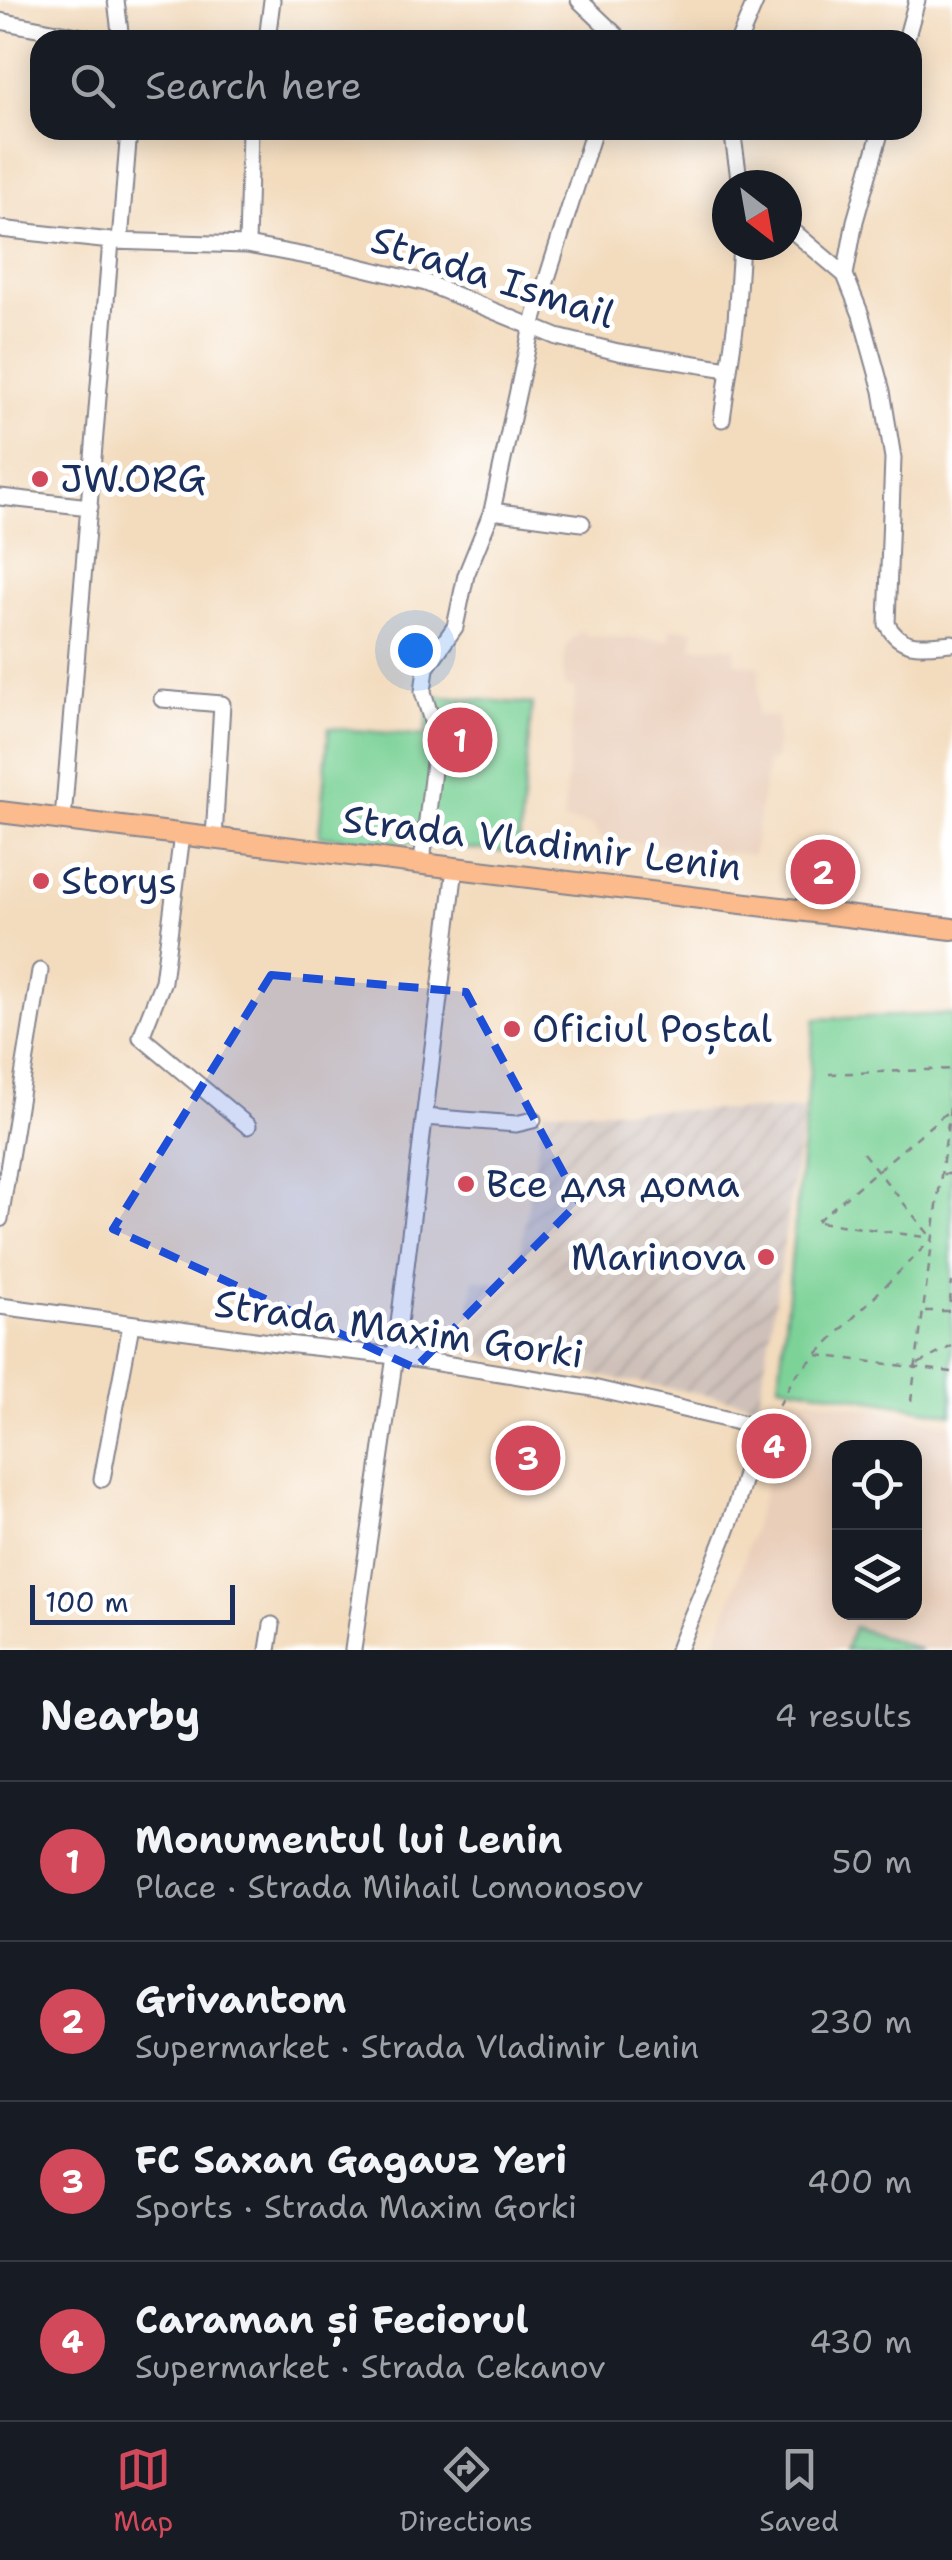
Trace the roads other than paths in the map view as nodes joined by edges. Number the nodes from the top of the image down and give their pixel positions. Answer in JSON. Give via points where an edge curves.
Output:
{"nodes":[{"id":1,"x":116,"y":0,"type":"edge"},
{"id":2,"x":272,"y":0,"type":"edge"},
{"id":3,"x":579,"y":0,"type":"edge"},
{"id":4,"x":756,"y":0,"type":"edge"},
{"id":5,"x":916,"y":0,"type":"edge"},
{"id":6,"x":0,"y":21,"type":"edge"},
{"id":7,"x":47,"y":30,"type":"edge"},
{"id":8,"x":120,"y":30,"type":"edge"},
{"id":9,"x":268,"y":30,"type":"edge"},
{"id":10,"x":610,"y":30,"type":"edge"},
{"id":11,"x":742,"y":30,"type":"edge"},
{"id":12,"x":908,"y":30,"type":"edge"},
{"id":13,"x":128,"y":140,"type":"edge"},
{"id":14,"x":250,"y":140,"type":"edge"},
{"id":15,"x":591,"y":140,"type":"edge"},
{"id":16,"x":733,"y":140,"type":"edge"},
{"id":17,"x":878,"y":140,"type":"edge"},
{"id":18,"x":738,"y":170,"type":"edge"},
{"id":19,"x":0,"y":229,"type":"edge"},
{"id":20,"x":802,"y":239,"type":"edge"},
{"id":21,"x":116,"y":241,"type":"junction"},
{"id":22,"x":247,"y":246,"type":"junction"},
{"id":23,"x":739,"y":260,"type":"edge"},
{"id":24,"x":845,"y":275,"type":"junction"},
{"id":25,"x":532,"y":326,"type":"junction"},
{"id":26,"x":728,"y":369,"type":"junction"},
{"id":27,"x":722,"y":419,"type":"dead end"},
{"id":28,"x":0,"y":497,"type":"edge"},
{"id":29,"x":90,"y":507,"type":"junction"},
{"id":30,"x":492,"y":512,"type":"junction"},
{"id":31,"x":582,"y":523,"type":"dead end"},
{"id":32,"x":952,"y":644,"type":"edge"},
{"id":33,"x":162,"y":699,"type":"dead end"},
{"id":34,"x":0,"y":812,"type":"edge"},
{"id":35,"x":63,"y":819,"type":"junction"},
{"id":36,"x":182,"y":834,"type":"junction"},
{"id":37,"x":214,"y":838,"type":"junction"},
{"id":38,"x":422,"y":862,"type":"junction"},
{"id":39,"x":455,"y":868,"type":"junction"},
{"id":40,"x":952,"y":929,"type":"edge"},
{"id":41,"x":40,"y":971,"type":"dead end"},
{"id":42,"x":425,"y":1117,"type":"junction"},
{"id":43,"x":532,"y":1120,"type":"dead end"},
{"id":44,"x":248,"y":1126,"type":"dead end"},
{"id":45,"x":0,"y":1218,"type":"edge"},
{"id":46,"x":0,"y":1306,"type":"edge"},
{"id":47,"x":131,"y":1325,"type":"junction"},
{"id":48,"x":395,"y":1356,"type":"junction"},
{"id":49,"x":747,"y":1427,"type":"junction"},
{"id":50,"x":782,"y":1440,"type":"dead end"},
{"id":51,"x":102,"y":1479,"type":"dead end"},
{"id":52,"x":272,"y":1625,"type":"dead end"},
{"id":53,"x":268,"y":1650,"type":"edge"},
{"id":54,"x":353,"y":1650,"type":"edge"},
{"id":55,"x":678,"y":1650,"type":"edge"}],
"edges":[{"from":1,"to":8,"type":"street"},
{"from":2,"to":9,"type":"street"},
{"from":3,"to":10,"type":"street"},
{"from":4,"to":11,"type":"street"},
{"from":5,"to":12,"type":"street"},
{"from":6,"to":7,"type":"street"},
{"from":13,"to":21,"type":"street"},
{"from":14,"to":22,"type":"street"},
{"from":15,"to":25,"type":"street"},
{"from":16,"to":18,"type":"street"},
{"from":17,"to":24,"type":"street"},
{"from":19,"to":21,"type":"street","name":"Strada Ismail"},
{"from":20,"to":24,"type":"street"},
{"from":21,"to":22,"type":"street","name":"Strada Ismail"},
{"from":21,"to":29,"type":"street"},
{"from":22,"to":25,"type":"street","name":"Strada Ismail","via":[[426,282]]},
{"from":23,"to":26,"type":"street"},
{"from":24,"to":32,"type":"street","via":[[882,391],[893,458],[887,624],[907,645]]},
{"from":25,"to":26,"type":"street","name":"Strada Ismail","via":[[618,352]]},
{"from":25,"to":30,"type":"street"},
{"from":26,"to":27,"type":"street"},
{"from":28,"to":29,"type":"street"},
{"from":29,"to":35,"type":"street"},
{"from":30,"to":31,"type":"street"},
{"from":30,"to":38,"type":"street","via":[[466,575],[456,627],[429,661],[423,692],[437,738]]},
{"from":33,"to":37,"type":"street","via":[[222,704]]},
{"from":34,"to":35,"type":"main road","name":"Strada Vladimir Lenin"},
{"from":35,"to":36,"type":"main road","name":"Strada Vladimir Lenin"},
{"from":36,"to":37,"type":"main road","name":"Strada Vladimir Lenin"},
{"from":36,"to":44,"type":"street","via":[[163,981],[141,1036]]},
{"from":37,"to":38,"type":"main road","name":"Strada Vladimir Lenin"},
{"from":38,"to":39,"type":"main road","name":"Strada Vladimir Lenin"},
{"from":39,"to":40,"type":"main road","name":"Strada Vladimir Lenin"},
{"from":39,"to":42,"type":"street"},
{"from":41,"to":45,"type":"street"},
{"from":42,"to":43,"type":"street"},
{"from":42,"to":48,"type":"street"},
{"from":46,"to":47,"type":"street","name":"Strada Maxim Gorki"},
{"from":47,"to":48,"type":"street","name":"Strada Maxim Gorki"},
{"from":47,"to":51,"type":"street"},
{"from":48,"to":49,"type":"street","name":"Strada Maxim Gorki","via":[[594,1388]]},
{"from":48,"to":54,"type":"street"},
{"from":49,"to":50,"type":"street","name":"Strada Maxim Gorki","via":[[768,1428]]},
{"from":49,"to":55,"type":"street","via":[[739,1499]]},
{"from":52,"to":53,"type":"street"}]}
